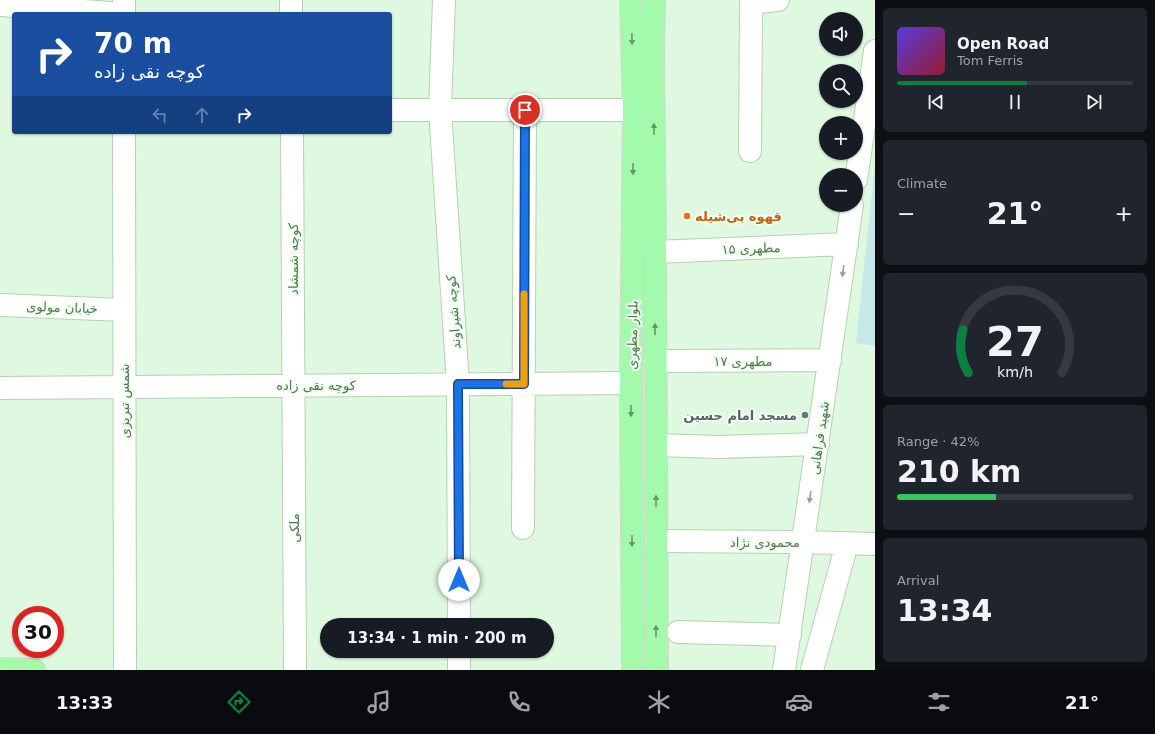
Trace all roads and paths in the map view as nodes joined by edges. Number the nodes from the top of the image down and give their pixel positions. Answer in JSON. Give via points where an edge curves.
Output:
{"nodes":[{"id":1,"x":124,"y":0,"type":"edge"},
{"id":2,"x":291,"y":0,"type":"edge"},
{"id":3,"x":444,"y":0,"type":"edge"},
{"id":4,"x":632,"y":0,"type":"edge"},
{"id":5,"x":654,"y":0,"type":"edge"},
{"id":6,"x":778,"y":0,"type":"edge"},
{"id":7,"x":751,"y":1,"type":"edge"},
{"id":8,"x":0,"y":5,"type":"edge"},
{"id":9,"x":96,"y":12,"type":"edge"},
{"id":10,"x":124,"y":12,"type":"edge"},
{"id":11,"x":291,"y":12,"type":"edge"},
{"id":12,"x":875,"y":50,"type":"edge"},
{"id":13,"x":440,"y":109,"type":"junction"},
{"id":14,"x":392,"y":110,"type":"edge"},
{"id":15,"x":525,"y":110,"type":"junction"},
{"id":16,"x":634,"y":110,"type":"junction"},
{"id":17,"x":124,"y":134,"type":"edge"},
{"id":18,"x":292,"y":134,"type":"edge"},
{"id":19,"x":750,"y":151,"type":"dead end"},
{"id":20,"x":858,"y":168,"type":"edge"},
{"id":21,"x":851,"y":212,"type":"edge"},
{"id":22,"x":847,"y":244,"type":"junction"},
{"id":23,"x":655,"y":252,"type":"junction"},
{"id":24,"x":0,"y":305,"type":"edge"},
{"id":25,"x":124,"y":310,"type":"junction"},
{"id":26,"x":830,"y":360,"type":"junction"},
{"id":27,"x":655,"y":361,"type":"junction"},
{"id":28,"x":631,"y":383,"type":"junction"},
{"id":29,"x":458,"y":384,"type":"junction"},
{"id":30,"x":524,"y":384,"type":"junction"},
{"id":31,"x":293,"y":386,"type":"junction"},
{"id":32,"x":124,"y":387,"type":"junction"},
{"id":33,"x":0,"y":388,"type":"edge"},
{"id":34,"x":818,"y":444,"type":"junction"},
{"id":35,"x":656,"y":445,"type":"junction"},
{"id":36,"x":524,"y":528,"type":"dead end"},
{"id":37,"x":656,"y":541,"type":"junction"},
{"id":38,"x":803,"y":542,"type":"junction"},
{"id":39,"x":847,"y":544,"type":"junction"},
{"id":40,"x":875,"y":544,"type":"edge"},
{"id":41,"x":459,"y":618,"type":"edge"},
{"id":42,"x":678,"y":632,"type":"dead end"},
{"id":43,"x":790,"y":635,"type":"junction"},
{"id":44,"x":459,"y":658,"type":"edge"},
{"id":45,"x":0,"y":669,"type":"edge"},
{"id":46,"x":34,"y":670,"type":"edge"},
{"id":47,"x":125,"y":670,"type":"edge"},
{"id":48,"x":295,"y":670,"type":"edge"},
{"id":49,"x":459,"y":670,"type":"edge"},
{"id":50,"x":633,"y":670,"type":"edge"},
{"id":51,"x":657,"y":670,"type":"edge"},
{"id":52,"x":784,"y":670,"type":"edge"},
{"id":53,"x":812,"y":670,"type":"edge"}],
"edges":[{"from":1,"to":10,"type":"street"},
{"from":2,"to":11,"type":"street"},
{"from":3,"to":13,"type":"street","name":"کوچه شیراوند"},
{"from":4,"to":16,"type":"main road","name":"بلوار مطهری","one_way":true},
{"from":23,"to":5,"type":"main road","name":"بلوار مطهری","one_way":true},
{"from":6,"to":7,"type":"street"},
{"from":7,"to":19,"type":"street"},
{"from":8,"to":9,"type":"street"},
{"from":12,"to":20,"type":"street"},
{"from":13,"to":14,"type":"street"},
{"from":13,"to":15,"type":"street"},
{"from":13,"to":29,"type":"street","name":"کوچه شیراوند"},
{"from":15,"to":16,"type":"street"},
{"from":15,"to":30,"type":"street"},
{"from":16,"to":28,"type":"main road","name":"بلوار مطهری","one_way":true},
{"from":17,"to":25,"type":"street","name":"شمس تبریزی"},
{"from":18,"to":31,"type":"street","name":"کوچه شمشاد"},
{"from":21,"to":22,"type":"street","name":"شهید فراهانی"},
{"from":22,"to":23,"type":"street","name":"مطهری ۱۵"},
{"from":22,"to":26,"type":"street","name":"شهید فراهانی","one_way":true},
{"from":27,"to":23,"type":"main road","name":"بلوار مطهری","one_way":true},
{"from":24,"to":25,"type":"street","name":"خیابان مولوی"},
{"from":25,"to":32,"type":"street","name":"شمس تبریزی"},
{"from":26,"to":27,"type":"street","name":"مطهری ۱۷"},
{"from":26,"to":34,"type":"street","name":"شهید فراهانی"},
{"from":27,"to":35,"type":"main road","name":"بلوار مطهری"},
{"from":28,"to":30,"type":"street","name":"کوچه نقی زاده"},
{"from":28,"to":50,"type":"main road","name":"بلوار مطهری","one_way":true},
{"from":29,"to":30,"type":"street","name":"کوچه نقی زاده"},
{"from":29,"to":31,"type":"street","name":"کوچه نقی زاده"},
{"from":29,"to":41,"type":"street","name":"کوچه شیراوند"},
{"from":30,"to":36,"type":"street"},
{"from":31,"to":32,"type":"street","name":"کوچه نقی زاده"},
{"from":31,"to":48,"type":"street","name":"ملکی"},
{"from":32,"to":33,"type":"street","name":"کوچه نقی زاده"},
{"from":32,"to":47,"type":"street","name":"شمس تبریزی"},
{"from":34,"to":35,"type":"street","via":[[718,447]]},
{"from":34,"to":38,"type":"street","name":"شهید فراهانی","one_way":true},
{"from":37,"to":35,"type":"main road","name":"بلوار مطهری","one_way":true},
{"from":37,"to":38,"type":"street","name":"محمودی نژاد"},
{"from":51,"to":37,"type":"main road","name":"بلوار مطهری","one_way":true},
{"from":38,"to":39,"type":"street","name":"محمودی نژاد"},
{"from":38,"to":43,"type":"street","name":"شهید فراهانی"},
{"from":39,"to":40,"type":"street","name":"محمودی نژاد"},
{"from":39,"to":53,"type":"street"},
{"from":42,"to":43,"type":"street"},
{"from":43,"to":52,"type":"street","name":"شهید فراهانی"},
{"from":44,"to":49,"type":"street"},
{"from":45,"to":46,"type":"main road"}]}
